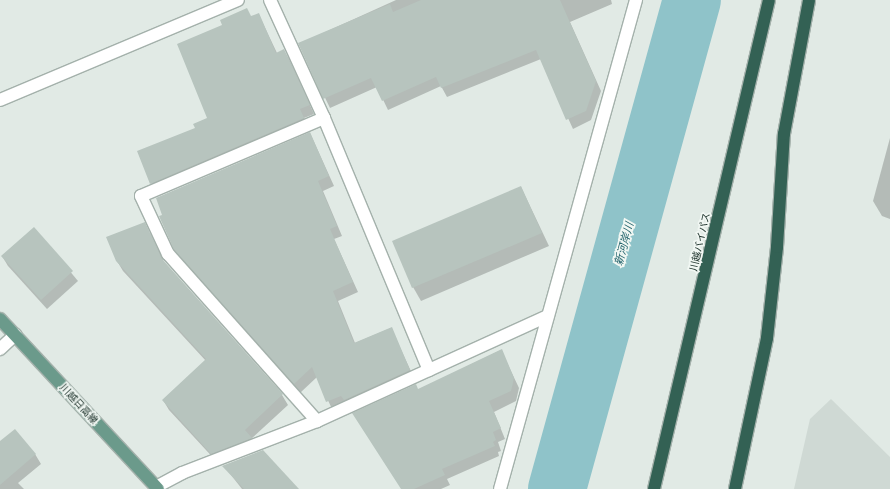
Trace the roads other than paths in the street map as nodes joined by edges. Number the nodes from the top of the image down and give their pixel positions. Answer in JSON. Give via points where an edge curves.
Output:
{"nodes":[{"id":1,"x":238,"y":0,"type":"edge"},
{"id":2,"x":270,"y":0,"type":"edge"},
{"id":3,"x":636,"y":0,"type":"edge"},
{"id":4,"x":769,"y":0,"type":"edge"},
{"id":5,"x":809,"y":0,"type":"edge"},
{"id":6,"x":0,"y":100,"type":"edge"},
{"id":7,"x":324,"y":118,"type":"junction"},
{"id":8,"x":547,"y":316,"type":"junction"},
{"id":9,"x":0,"y":319,"type":"edge"},
{"id":10,"x":15,"y":335,"type":"junction"},
{"id":11,"x":0,"y":349,"type":"edge"},
{"id":12,"x":429,"y":370,"type":"junction"},
{"id":13,"x":317,"y":421,"type":"junction"},
{"id":14,"x":157,"y":488,"type":"edge"},
{"id":15,"x":500,"y":489,"type":"edge"},
{"id":16,"x":654,"y":489,"type":"edge"},
{"id":17,"x":735,"y":489,"type":"edge"}],
"edges":[{"from":1,"to":6,"type":"street"},
{"from":2,"to":7,"type":"street"},
{"from":3,"to":8,"type":"street"},
{"from":4,"to":16,"type":"highway","name":"川越バイパス"},
{"from":5,"to":17,"type":"highway","via":[[784,134],[767,338]]},
{"from":7,"to":12,"type":"street"},
{"from":7,"to":13,"type":"street","via":[[141,196],[168,254]]},
{"from":8,"to":12,"type":"street"},
{"from":8,"to":15,"type":"street"},
{"from":9,"to":10,"type":"main road","name":"川越日高線"},
{"from":10,"to":11,"type":"street"},
{"from":10,"to":14,"type":"main road","name":"川越日高線"},
{"from":12,"to":13,"type":"street"},
{"from":13,"to":14,"type":"street","via":[[182,473]]}]}
